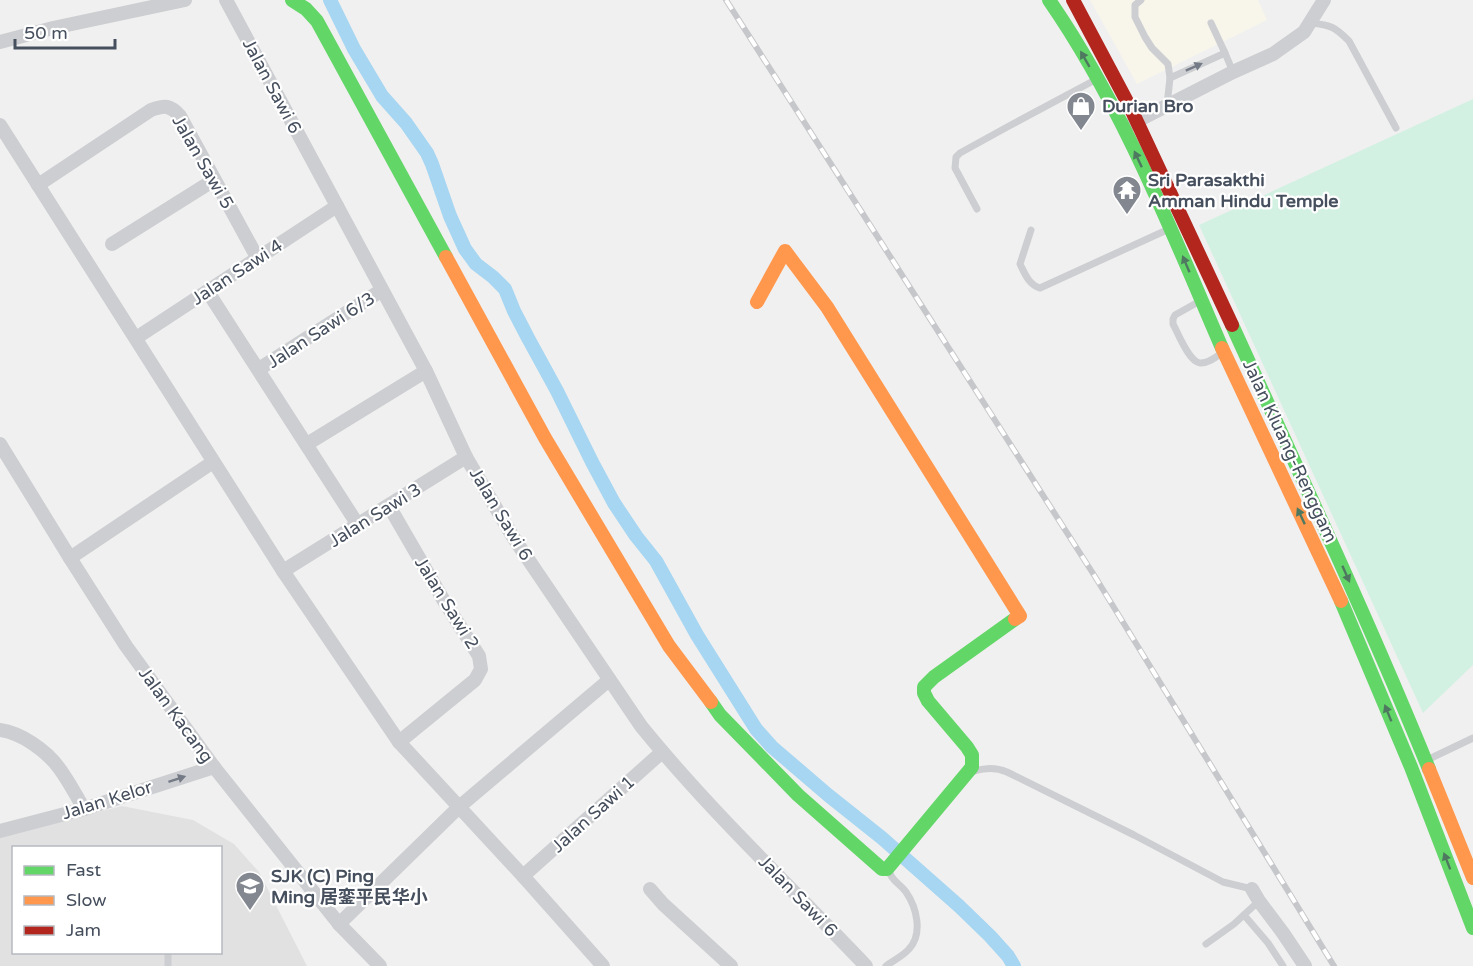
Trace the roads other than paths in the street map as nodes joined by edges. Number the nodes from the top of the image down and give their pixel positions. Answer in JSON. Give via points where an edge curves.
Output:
{"nodes":[{"id":1,"x":185,"y":0,"type":"edge"},
{"id":2,"x":226,"y":0,"type":"edge"},
{"id":3,"x":292,"y":0,"type":"edge"},
{"id":4,"x":1049,"y":0,"type":"edge"},
{"id":5,"x":1073,"y":0,"type":"edge"},
{"id":6,"x":1141,"y":0,"type":"edge"},
{"id":7,"x":1324,"y":0,"type":"edge"},
{"id":8,"x":1211,"y":23,"type":"dead end"},
{"id":9,"x":1311,"y":23,"type":"junction"},
{"id":10,"x":0,"y":42,"type":"edge"},
{"id":11,"x":1225,"y":53,"type":"junction"},
{"id":12,"x":1233,"y":72,"type":"junction"},
{"id":13,"x":1170,"y":78,"type":"junction"},
{"id":14,"x":1097,"y":79,"type":"junction"},
{"id":15,"x":1167,"y":105,"type":"junction"},
{"id":16,"x":1137,"y":121,"type":"junction"},
{"id":17,"x":0,"y":125,"type":"edge"},
{"id":18,"x":1124,"y":128,"type":"junction"},
{"id":19,"x":1396,"y":128,"type":"dead end"},
{"id":20,"x":214,"y":180,"type":"junction"},
{"id":21,"x":38,"y":185,"type":"junction"},
{"id":22,"x":337,"y":206,"type":"junction"},
{"id":23,"x":977,"y":209,"type":"dead end"},
{"id":24,"x":1185,"y":222,"type":"junction"},
{"id":25,"x":1170,"y":228,"type":"junction"},
{"id":26,"x":1031,"y":230,"type":"dead end"},
{"id":27,"x":112,"y":244,"type":"dead end"},
{"id":28,"x":258,"y":259,"type":"junction"},
{"id":29,"x":382,"y":290,"type":"junction"},
{"id":30,"x":208,"y":292,"type":"junction"},
{"id":31,"x":1216,"y":292,"type":"junction"},
{"id":32,"x":1201,"y":300,"type":"junction"},
{"id":33,"x":757,"y":302,"type":"dead end"},
{"id":34,"x":136,"y":338,"type":"junction"},
{"id":35,"x":1224,"y":352,"type":"junction"},
{"id":36,"x":259,"y":369,"type":"junction"},
{"id":37,"x":426,"y":371,"type":"junction"},
{"id":38,"x":0,"y":444,"type":"edge"},
{"id":39,"x":307,"y":444,"type":"junction"},
{"id":40,"x":466,"y":457,"type":"junction"},
{"id":41,"x":213,"y":462,"type":"junction"},
{"id":42,"x":389,"y":506,"type":"junction"},
{"id":43,"x":358,"y":525,"type":"junction"},
{"id":44,"x":70,"y":558,"type":"junction"},
{"id":45,"x":283,"y":572,"type":"junction"},
{"id":46,"x":609,"y":680,"type":"junction"},
{"id":47,"x":0,"y":730,"type":"edge"},
{"id":48,"x":1473,"y":738,"type":"edge"},
{"id":49,"x":399,"y":742,"type":"junction"},
{"id":50,"x":662,"y":752,"type":"junction"},
{"id":51,"x":1426,"y":761,"type":"junction"},
{"id":52,"x":214,"y":767,"type":"junction"},
{"id":53,"x":1411,"y":767,"type":"junction"},
{"id":54,"x":968,"y":772,"type":"junction"},
{"id":55,"x":459,"y":807,"type":"junction"},
{"id":56,"x":84,"y":809,"type":"junction"},
{"id":57,"x":0,"y":831,"type":"edge"},
{"id":58,"x":891,"y":865,"type":"junction"},
{"id":59,"x":523,"y":876,"type":"junction"},
{"id":60,"x":1473,"y":878,"type":"edge"},
{"id":61,"x":650,"y":889,"type":"dead end"},
{"id":62,"x":1252,"y":889,"type":"joint"},
{"id":63,"x":1259,"y":901,"type":"junction"},
{"id":64,"x":1244,"y":915,"type":"junction"},
{"id":65,"x":1471,"y":920,"type":"edge"},
{"id":66,"x":339,"y":924,"type":"junction"},
{"id":67,"x":1206,"y":944,"type":"dead end"},
{"id":68,"x":380,"y":966,"type":"edge"},
{"id":69,"x":603,"y":966,"type":"edge"},
{"id":70,"x":732,"y":966,"type":"edge"},
{"id":71,"x":866,"y":966,"type":"edge"},
{"id":72,"x":886,"y":966,"type":"edge"},
{"id":73,"x":1282,"y":966,"type":"edge"},
{"id":74,"x":1305,"y":966,"type":"edge"}],
"edges":[{"from":1,"to":10,"type":"street"},
{"from":2,"to":22,"type":"street","name":"Jalan Sawi 6"},
{"from":3,"to":58,"type":"main road","via":[[316,21],[545,438],[669,646],[720,715],[798,795],[882,869]]},
{"from":14,"to":4,"type":"main road","name":"Jalan Kluang-Renggam","one_way":true},
{"from":5,"to":16,"type":"main road","name":"Jalan Kluang-Renggam"},
{"from":6,"to":13,"type":"lane","via":[[1135,5],[1135,17],[1152,48],[1168,64]]},
{"from":7,"to":9,"type":"street"},
{"from":8,"to":11,"type":"lane"},
{"from":9,"to":12,"type":"street","via":[[1273,54]]},
{"from":9,"to":19,"type":"lane","via":[[1326,24],[1349,41]]},
{"from":11,"to":12,"type":"lane"},
{"from":13,"to":11,"type":"lane","one_way":true},
{"from":12,"to":15,"type":"street"},
{"from":13,"to":15,"type":"lane"},
{"from":14,"to":18,"type":"main road","name":"Jalan Kluang-Renggam"},
{"from":14,"to":23,"type":"lane","via":[[956,157],[956,168]]},
{"from":15,"to":16,"type":"street"},
{"from":16,"to":18,"type":"street"},
{"from":16,"to":24,"type":"main road","name":"Jalan Kluang-Renggam"},
{"from":17,"to":21,"type":"street"},
{"from":25,"to":18,"type":"main road","name":"Jalan Kluang-Renggam","one_way":true},
{"from":20,"to":21,"type":"street","name":"Jalan Sawi 5","via":[[180,117],[162,106]]},
{"from":20,"to":27,"type":"street"},
{"from":20,"to":28,"type":"street","name":"Jalan Sawi 5"},
{"from":21,"to":34,"type":"street"},
{"from":22,"to":28,"type":"street","name":"Jalan Sawi 4"},
{"from":22,"to":29,"type":"street","name":"Jalan Sawi 6"},
{"from":24,"to":25,"type":"lane"},
{"from":24,"to":31,"type":"main road","name":"Jalan Kluang-Renggam"},
{"from":25,"to":26,"type":"lane","via":[[1040,288],[1034,287],[1020,264]]},
{"from":32,"to":25,"type":"main road","name":"Jalan Kluang-Renggam","one_way":true},
{"from":28,"to":30,"type":"street","name":"Jalan Sawi 4"},
{"from":29,"to":36,"type":"street","name":"Jalan Sawi 6/3"},
{"from":29,"to":37,"type":"street","name":"Jalan Sawi 6"},
{"from":30,"to":34,"type":"street","name":"Jalan Sawi 4"},
{"from":30,"to":36,"type":"street"},
{"from":31,"to":32,"type":"lane"},
{"from":31,"to":51,"type":"main road","name":"Jalan Kluang-Renggam","one_way":true},
{"from":32,"to":35,"type":"main road","name":"Jalan Kluang-Renggam"},
{"from":32,"to":35,"type":"lane","via":[[1175,315],[1173,324],[1192,360],[1204,363]]},
{"from":33,"to":54,"type":"main road","via":[[785,252],[826,307],[1020,616],[924,687],[930,704],[971,752],[972,767]]},
{"from":34,"to":41,"type":"street"},
{"from":53,"to":35,"type":"main road","name":"Jalan Kluang-Renggam","one_way":true,"via":[[1352,626]]},
{"from":36,"to":39,"type":"street"},
{"from":37,"to":39,"type":"street"},
{"from":37,"to":40,"type":"street","name":"Jalan Sawi 6"},
{"from":38,"to":44,"type":"street","name":"Jalan Kacang"},
{"from":39,"to":43,"type":"street"},
{"from":40,"to":42,"type":"street","name":"Jalan Sawi 3"},
{"from":40,"to":46,"type":"street","name":"Jalan Sawi 6","via":[[513,537]]},
{"from":41,"to":44,"type":"street"},
{"from":41,"to":45,"type":"street"},
{"from":42,"to":43,"type":"street","name":"Jalan Sawi 3"},
{"from":42,"to":49,"type":"street","name":"Jalan Sawi 2","via":[[479,656],[481,669],[475,680]]},
{"from":43,"to":45,"type":"street","name":"Jalan Sawi 3"},
{"from":44,"to":52,"type":"street","name":"Jalan Kacang","via":[[126,646]]},
{"from":45,"to":49,"type":"street"},
{"from":46,"to":50,"type":"street","name":"Jalan Sawi 6"},
{"from":46,"to":55,"type":"street"},
{"from":47,"to":56,"type":"street","via":[[36,745],[58,766]]},
{"from":48,"to":51,"type":"lane"},
{"from":49,"to":55,"type":"street"},
{"from":50,"to":59,"type":"street","name":"Jalan Sawi 1"},
{"from":50,"to":71,"type":"street","name":"Jalan Sawi 6"},
{"from":51,"to":53,"type":"lane"},
{"from":51,"to":60,"type":"main road","name":"Jalan Kluang-Renggam"},
{"from":56,"to":52,"type":"street","name":"Jalan Kelor","one_way":true},
{"from":52,"to":66,"type":"street","name":"Jalan Kacang"},
{"from":65,"to":53,"type":"main road","name":"Jalan Kluang-Renggam","one_way":true},
{"from":54,"to":58,"type":"main road"},
{"from":54,"to":62,"type":"lane","via":[[989,768],[1007,771],[1223,882]]},
{"from":55,"to":59,"type":"street"},
{"from":55,"to":66,"type":"street"},
{"from":56,"to":57,"type":"street","name":"Jalan Kelor"},
{"from":58,"to":72,"type":"lane","via":[[892,879],[911,902],[917,927],[916,940]]},
{"from":59,"to":69,"type":"street"},
{"from":61,"to":70,"type":"street"},
{"from":62,"to":63,"type":"street"},
{"from":63,"to":64,"type":"lane"},
{"from":63,"to":74,"type":"street"},
{"from":64,"to":67,"type":"lane"},
{"from":64,"to":73,"type":"lane"},
{"from":66,"to":68,"type":"street","name":"Jalan Kacang"}]}
